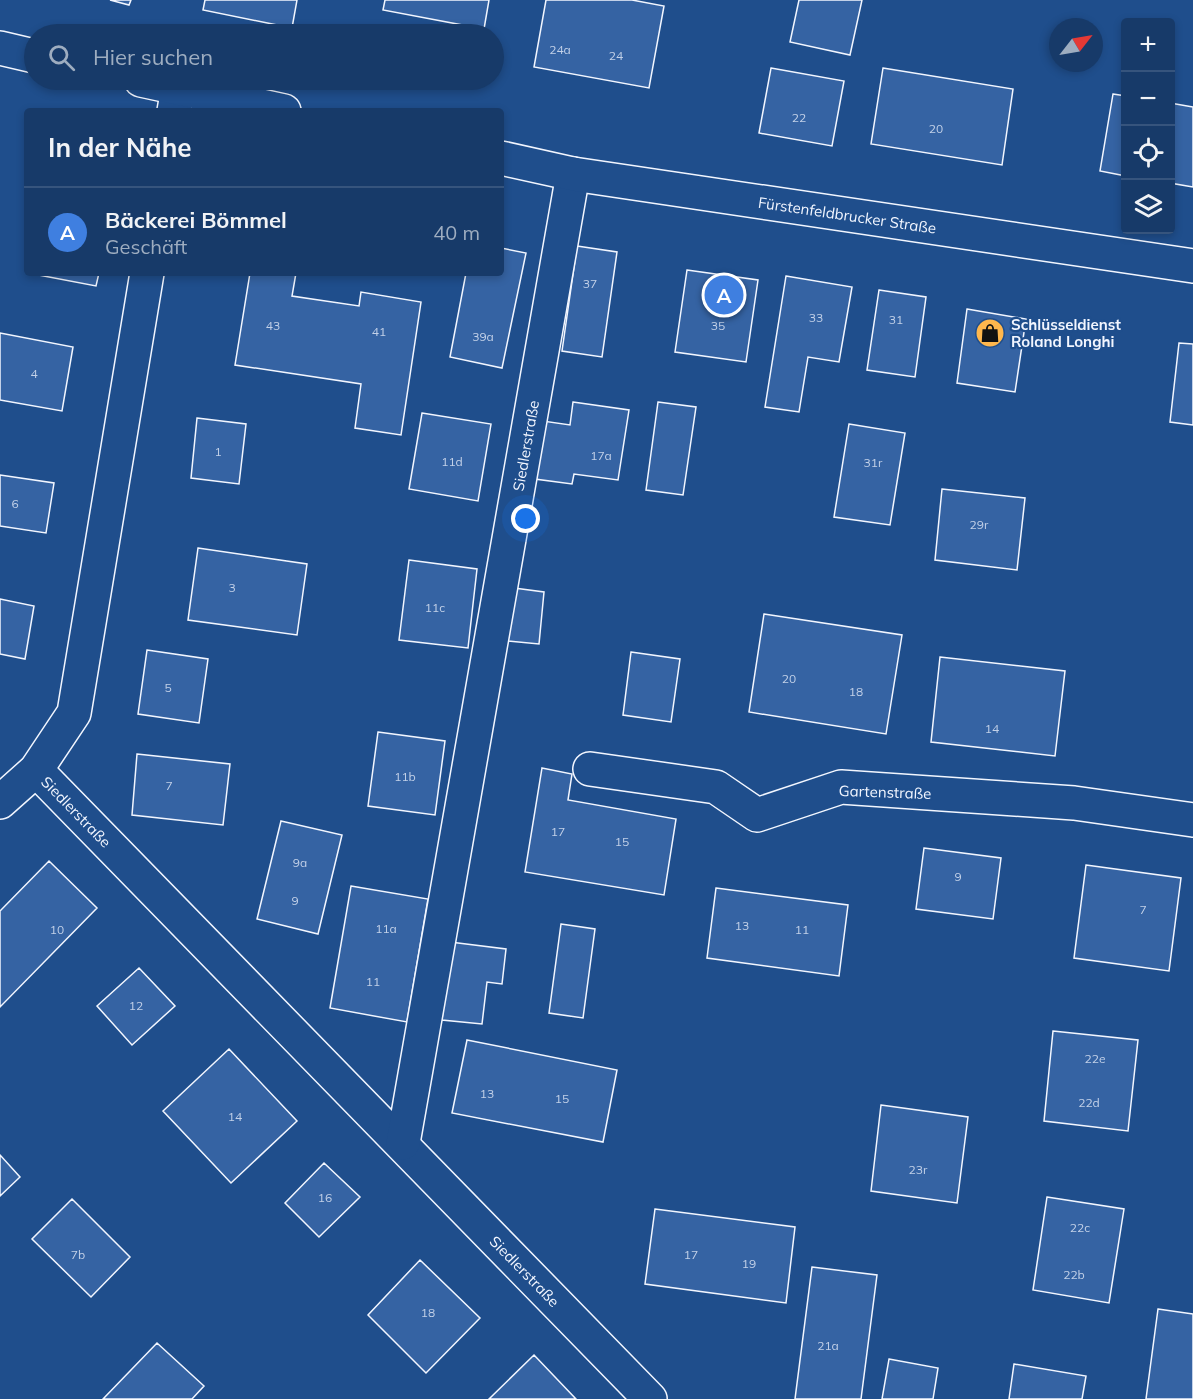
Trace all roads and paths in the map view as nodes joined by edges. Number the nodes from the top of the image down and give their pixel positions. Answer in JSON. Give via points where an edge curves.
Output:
{"nodes":[{"id":1,"x":0,"y":48,"type":"edge"},
{"id":2,"x":24,"y":54,"type":"edge"},
{"id":3,"x":159,"y":90,"type":"edge"},
{"id":4,"x":176,"y":99,"type":"edge"},
{"id":5,"x":257,"y":108,"type":"edge"},
{"id":6,"x":504,"y":159,"type":"edge"},
{"id":7,"x":573,"y":174,"type":"junction"},
{"id":8,"x":1193,"y":266,"type":"edge"},
{"id":9,"x":147,"y":276,"type":"edge"},
{"id":10,"x":590,"y":769,"type":"dead end"},
{"id":11,"x":36,"y":770,"type":"junction"},
{"id":12,"x":0,"y":802,"type":"edge"},
{"id":13,"x":1193,"y":820,"type":"edge"},
{"id":14,"x":403,"y":1143,"type":"junction"},
{"id":15,"x":650,"y":1399,"type":"edge"}],
"edges":[{"from":1,"to":2,"type":"street"},
{"from":3,"to":4,"type":"street"},
{"from":4,"to":5,"type":"street"},
{"from":6,"to":7,"type":"street","name":"Fürstenfeldbrucker Straße"},
{"from":7,"to":8,"type":"street","name":"Fürstenfeldbrucker Straße"},
{"from":7,"to":14,"type":"street","name":"Siedlerstraße"},
{"from":9,"to":11,"type":"street","name":"Siedlerstraße","via":[[74,713]]},
{"from":10,"to":13,"type":"street","name":"Gartenstraße","via":[[716,787],[757,815],[841,787],[1074,803]]},
{"from":11,"to":12,"type":"street"},
{"from":11,"to":14,"type":"street","name":"Siedlerstraße"},
{"from":14,"to":15,"type":"street","name":"Siedlerstraße"}]}
